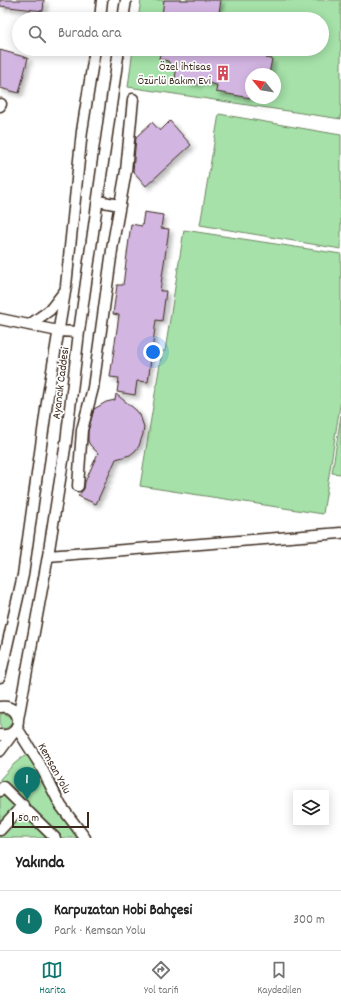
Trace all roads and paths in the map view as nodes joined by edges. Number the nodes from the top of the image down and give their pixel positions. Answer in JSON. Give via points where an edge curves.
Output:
{"nodes":[{"id":1,"x":102,"y":0,"type":"edge"},
{"id":2,"x":126,"y":0,"type":"edge"},
{"id":3,"x":101,"y":12,"type":"edge"},
{"id":4,"x":125,"y":12,"type":"edge"},
{"id":5,"x":94,"y":56,"type":"edge"},
{"id":6,"x":118,"y":56,"type":"edge"},
{"id":7,"x":133,"y":99,"type":"dead end"},
{"id":8,"x":98,"y":201,"type":"junction"},
{"id":9,"x":120,"y":205,"type":"junction"},
{"id":10,"x":65,"y":291,"type":"junction"},
{"id":11,"x":0,"y":320,"type":"edge"},
{"id":12,"x":29,"y":325,"type":"junction"},
{"id":13,"x":58,"y":331,"type":"junction"},
{"id":14,"x":79,"y":332,"type":"junction"},
{"id":15,"x":78,"y":486,"type":"dead end"},
{"id":16,"x":341,"y":533,"type":"edge"},
{"id":17,"x":48,"y":556,"type":"junction"},
{"id":18,"x":0,"y":677,"type":"edge"},
{"id":19,"x":0,"y":708,"type":"edge"},
{"id":20,"x":16,"y":726,"type":"junction"},
{"id":21,"x":0,"y":735,"type":"edge"},
{"id":22,"x":0,"y":751,"type":"edge"},
{"id":23,"x":0,"y":791,"type":"edge"},
{"id":24,"x":23,"y":805,"type":"junction"},
{"id":25,"x":0,"y":830,"type":"edge"},
{"id":26,"x":55,"y":838,"type":"edge"},
{"id":27,"x":85,"y":838,"type":"edge"}],
"edges":[{"from":1,"to":3,"type":"street"},
{"from":2,"to":4,"type":"street"},
{"from":5,"to":10,"type":"street","name":"Ayancık Caddesi","via":[[82,131]]},
{"from":6,"to":8,"type":"street","name":"Ayancık Caddesi"},
{"from":7,"to":9,"type":"street"},
{"from":8,"to":9,"type":"street"},
{"from":8,"to":14,"type":"street","name":"Ayancık Caddesi"},
{"from":9,"to":15,"type":"street","via":[[93,388],[82,430]]},
{"from":10,"to":12,"type":"street","via":[[50,310]]},
{"from":10,"to":13,"type":"street","name":"Ayancık Caddesi"},
{"from":11,"to":12,"type":"street"},
{"from":12,"to":13,"type":"street"},
{"from":13,"to":14,"type":"street"},
{"from":13,"to":18,"type":"street","name":"Ayancık Caddesi","via":[[23,575]]},
{"from":14,"to":17,"type":"street","name":"Ayancık Caddesi","via":[[66,442]]},
{"from":16,"to":17,"type":"street"},
{"from":17,"to":20,"type":"street","name":"Ayancık Caddesi"},
{"from":19,"to":20,"type":"street","name":"Kemsan Yolu","via":[[11,708],[17,715]]},
{"from":20,"to":21,"type":"street","via":[[6,735]]},
{"from":20,"to":22,"type":"street","name":"Ayancık Caddesi"},
{"from":20,"to":27,"type":"street","name":"Kemsan Yolu","via":[[61,806]]},
{"from":23,"to":24,"type":"street","via":[[4,787]]},
{"from":24,"to":25,"type":"street"},
{"from":24,"to":26,"type":"street"}]}
